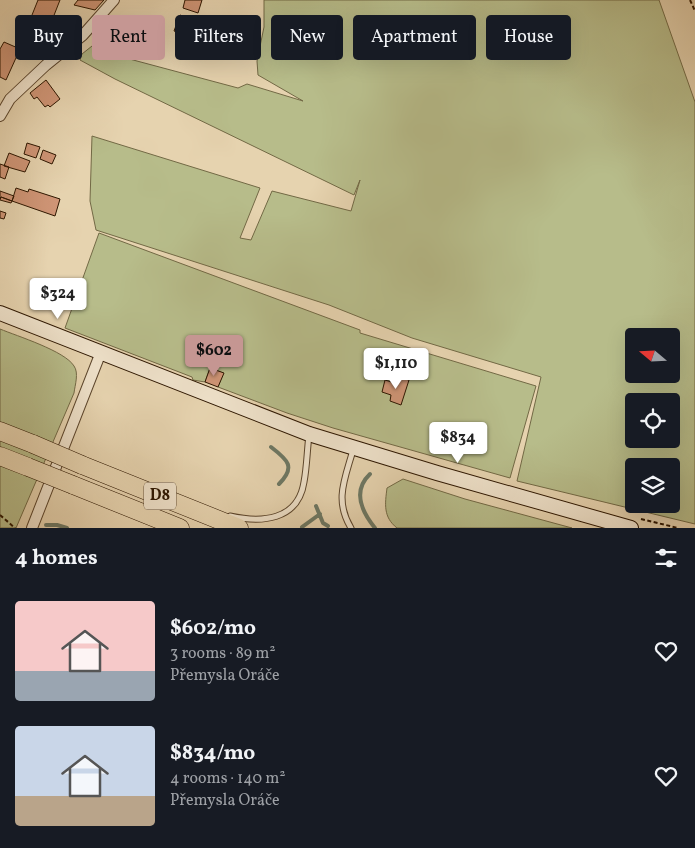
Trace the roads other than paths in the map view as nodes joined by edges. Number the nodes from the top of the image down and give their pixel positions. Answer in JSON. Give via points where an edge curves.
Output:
{"nodes":[{"id":1,"x":114,"y":0,"type":"edge"},
{"id":2,"x":0,"y":116,"type":"edge"},
{"id":3,"x":0,"y":313,"type":"edge"},
{"id":4,"x":102,"y":352,"type":"junction"},
{"id":5,"x":0,"y":431,"type":"edge"},
{"id":6,"x":310,"y":434,"type":"junction"},
{"id":7,"x":353,"y":448,"type":"junction"},
{"id":8,"x":0,"y":456,"type":"edge"},
{"id":9,"x":185,"y":506,"type":"junction"},
{"id":10,"x":635,"y":524,"type":"edge"},
{"id":11,"x":178,"y":527,"type":"edge"},
{"id":12,"x":32,"y":528,"type":"edge"},
{"id":13,"x":239,"y":528,"type":"edge"},
{"id":14,"x":351,"y":528,"type":"edge"}],
"edges":[{"from":1,"to":2,"type":"street","via":[[84,36],[10,98]]},
{"from":3,"to":4,"type":"main road"},
{"from":4,"to":6,"type":"main road"},
{"from":4,"to":12,"type":"street"},
{"from":5,"to":9,"type":"highway","number":"D8","bridge":true},
{"from":6,"to":7,"type":"main road"},
{"from":6,"to":9,"type":"lane","via":[[301,494],[295,505],[282,514],[248,520]]},
{"from":7,"to":10,"type":"main road"},
{"from":7,"to":14,"type":"lane","via":[[341,504]]},
{"from":8,"to":11,"type":"highway","number":"D8","bridge":true},
{"from":9,"to":13,"type":"highway","number":"D8"}]}
